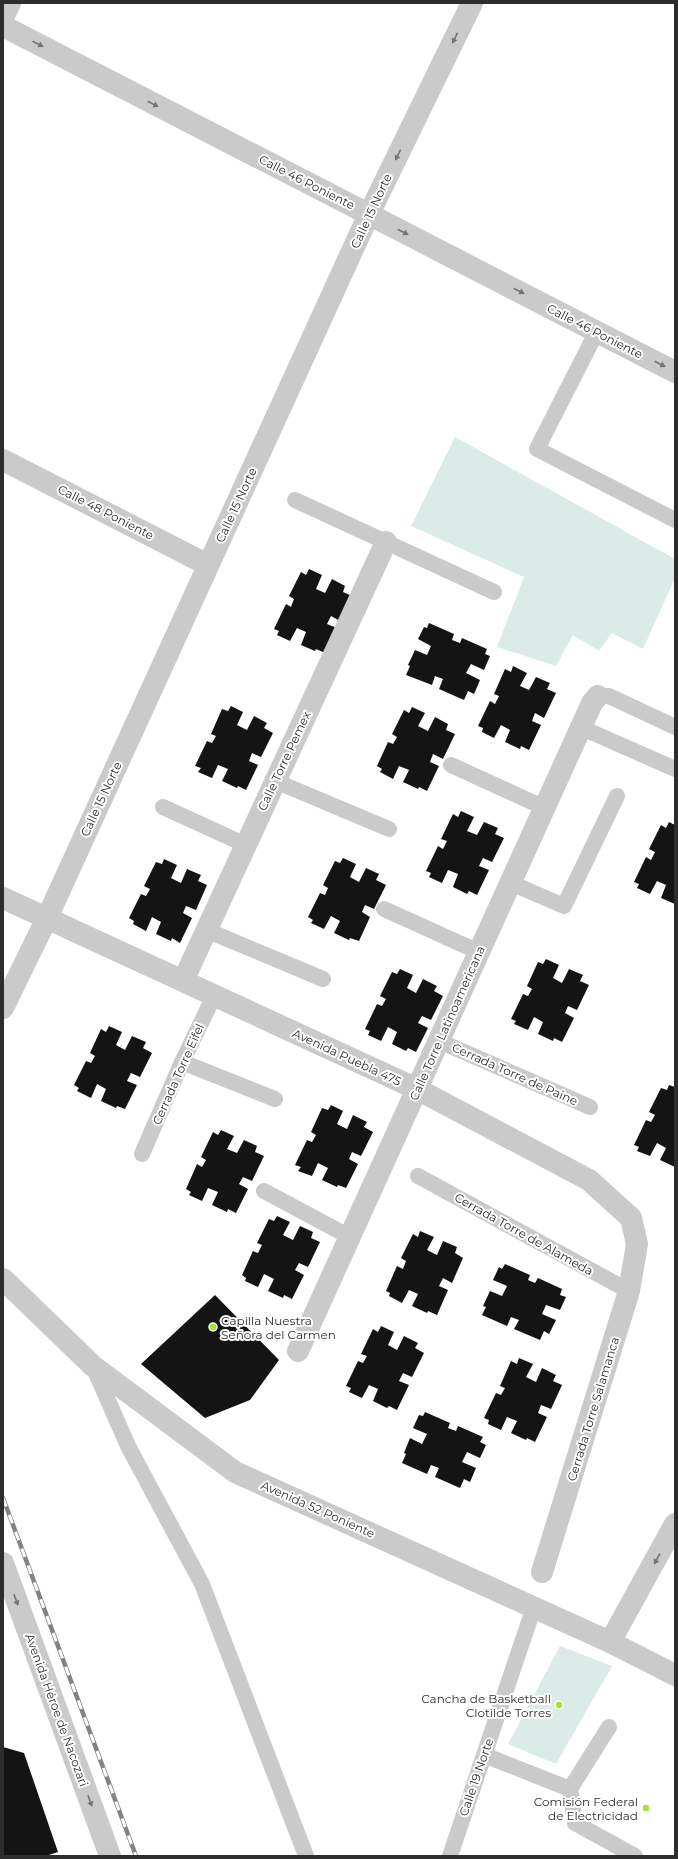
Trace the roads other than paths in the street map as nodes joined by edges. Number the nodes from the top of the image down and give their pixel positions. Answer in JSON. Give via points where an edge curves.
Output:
{"nodes":[{"id":1,"x":10,"y":3,"type":"edge"},
{"id":2,"x":472,"y":3,"type":"edge"},
{"id":3,"x":3,"y":18,"type":"edge"},
{"id":4,"x":3,"y":26,"type":"edge"},
{"id":5,"x":369,"y":214,"type":"junction"},
{"id":6,"x":597,"y":332,"type":"junction"},
{"id":7,"x":675,"y":372,"type":"edge"},
{"id":8,"x":3,"y":460,"type":"edge"},
{"id":9,"x":295,"y":500,"type":"dead end"},
{"id":10,"x":675,"y":520,"type":"edge"},
{"id":11,"x":386,"y":542,"type":"junction"},
{"id":12,"x":208,"y":565,"type":"junction"},
{"id":13,"x":494,"y":592,"type":"dead end"},
{"id":14,"x":598,"y":696,"type":"joint"},
{"id":15,"x":675,"y":727,"type":"edge"},
{"id":16,"x":582,"y":728,"type":"junction"},
{"id":17,"x":451,"y":765,"type":"dead end"},
{"id":18,"x":675,"y":769,"type":"edge"},
{"id":19,"x":276,"y":781,"type":"junction"},
{"id":20,"x":618,"y":796,"type":"dead end"},
{"id":21,"x":163,"y":807,"type":"dead end"},
{"id":22,"x":545,"y":808,"type":"junction"},
{"id":23,"x":389,"y":829,"type":"dead end"},
{"id":24,"x":246,"y":845,"type":"junction"},
{"id":25,"x":511,"y":883,"type":"junction"},
{"id":26,"x":3,"y":898,"type":"edge"},
{"id":27,"x":384,"y":909,"type":"dead end"},
{"id":28,"x":46,"y":918,"type":"junction"},
{"id":29,"x":206,"y":930,"type":"junction"},
{"id":30,"x":479,"y":952,"type":"junction"},
{"id":31,"x":323,"y":979,"type":"dead end"},
{"id":32,"x":183,"y":981,"type":"junction"},
{"id":33,"x":214,"y":996,"type":"junction"},
{"id":34,"x":3,"y":1008,"type":"edge"},
{"id":35,"x":439,"y":1041,"type":"junction"},
{"id":36,"x":182,"y":1062,"type":"junction"},
{"id":37,"x":417,"y":1089,"type":"junction"},
{"id":38,"x":275,"y":1099,"type":"dead end"},
{"id":39,"x":590,"y":1107,"type":"dead end"},
{"id":40,"x":142,"y":1154,"type":"dead end"},
{"id":41,"x":418,"y":1176,"type":"dead end"},
{"id":42,"x":264,"y":1191,"type":"dead end"},
{"id":43,"x":350,"y":1237,"type":"junction"},
{"id":44,"x":637,"y":1244,"type":"joint"},
{"id":45,"x":3,"y":1279,"type":"edge"},
{"id":46,"x":629,"y":1291,"type":"junction"},
{"id":47,"x":298,"y":1351,"type":"dead end"},
{"id":48,"x":93,"y":1366,"type":"junction"},
{"id":49,"x":673,"y":1531,"type":"edge"},
{"id":50,"x":3,"y":1563,"type":"edge"},
{"id":51,"x":542,"y":1572,"type":"dead end"},
{"id":52,"x":534,"y":1607,"type":"junction"},
{"id":53,"x":610,"y":1642,"type":"junction"},
{"id":54,"x":675,"y":1675,"type":"edge"},
{"id":55,"x":609,"y":1727,"type":"dead end"},
{"id":56,"x":484,"y":1755,"type":"junction"},
{"id":57,"x":570,"y":1789,"type":"junction"},
{"id":58,"x":110,"y":1856,"type":"edge"},
{"id":59,"x":306,"y":1856,"type":"edge"},
{"id":60,"x":450,"y":1856,"type":"edge"},
{"id":61,"x":635,"y":1856,"type":"edge"}],
"edges":[{"from":1,"to":3,"type":"street"},
{"from":2,"to":5,"type":"street","name":"Calle 15 Norte","one_way":true},
{"from":4,"to":5,"type":"street","name":"Calle 46 Poniente","one_way":true},
{"from":5,"to":6,"type":"street","name":"Calle 46 Poniente","one_way":true},
{"from":5,"to":12,"type":"street","name":"Calle 15 Norte"},
{"from":6,"to":7,"type":"street","name":"Calle 46 Poniente","one_way":true},
{"from":6,"to":10,"type":"lane","via":[[537,449]]},
{"from":8,"to":12,"type":"street","name":"Calle 48 Poniente"},
{"from":9,"to":11,"type":"lane"},
{"from":11,"to":13,"type":"lane"},
{"from":11,"to":19,"type":"street","name":"Calle Torre Pemex"},
{"from":12,"to":28,"type":"street","name":"Calle 15 Norte"},
{"from":14,"to":15,"type":"lane","via":[[609,696]]},
{"from":14,"to":16,"type":"street","name":"Calle Torre Latinoamericana","via":[[592,703]]},
{"from":16,"to":18,"type":"lane"},
{"from":16,"to":22,"type":"street","name":"Calle Torre Latinoamericana"},
{"from":17,"to":22,"type":"lane"},
{"from":19,"to":23,"type":"lane"},
{"from":19,"to":24,"type":"street","name":"Calle Torre Pemex"},
{"from":20,"to":25,"type":"lane","via":[[564,906]]},
{"from":21,"to":24,"type":"lane"},
{"from":22,"to":25,"type":"street","name":"Calle Torre Latinoamericana"},
{"from":24,"to":29,"type":"street","name":"Calle Torre Pemex"},
{"from":25,"to":30,"type":"street","name":"Calle Torre Latinoamericana"},
{"from":26,"to":28,"type":"street","name":"Avenida Puebla 475"},
{"from":27,"to":30,"type":"lane"},
{"from":28,"to":32,"type":"street","name":"Avenida Puebla 475"},
{"from":28,"to":34,"type":"street","name":"Calle 15 Norte"},
{"from":29,"to":31,"type":"lane"},
{"from":29,"to":32,"type":"street","name":"Calle Torre Pemex"},
{"from":30,"to":35,"type":"street","name":"Calle Torre Latinoamericana"},
{"from":32,"to":33,"type":"street","name":"Avenida Puebla 475"},
{"from":33,"to":36,"type":"lane","name":"Cerrada Torre Eifel"},
{"from":33,"to":37,"type":"street","name":"Avenida Puebla 475"},
{"from":35,"to":37,"type":"street","name":"Calle Torre Latinoamericana"},
{"from":35,"to":39,"type":"lane","name":"Cerrada Torre de Paine"},
{"from":36,"to":38,"type":"lane"},
{"from":36,"to":40,"type":"lane","name":"Cerrada Torre Eifel"},
{"from":37,"to":43,"type":"street","name":"Calle Torre Latinoamericana"},
{"from":37,"to":44,"type":"street","name":"Avenida Puebla 475","via":[[589,1180],[631,1218]]},
{"from":41,"to":46,"type":"lane","name":"Cerrada Torre de Alameda"},
{"from":42,"to":43,"type":"lane"},
{"from":43,"to":47,"type":"street","name":"Calle Torre Latinoamericana"},
{"from":44,"to":46,"type":"street","name":"Cerrada Torre Salamanca"},
{"from":45,"to":48,"type":"street","name":"Avenida 52 Poniente"},
{"from":46,"to":51,"type":"street","name":"Cerrada Torre Salamanca"},
{"from":48,"to":52,"type":"street","name":"Avenida 52 Poniente","via":[[235,1472]]},
{"from":48,"to":59,"type":"lane","via":[[128,1446],[202,1584]]},
{"from":49,"to":53,"type":"street","one_way":true},
{"from":50,"to":58,"type":"street","name":"Avenida Héroe de Nacozari","one_way":true},
{"from":52,"to":53,"type":"street","name":"Avenida 52 Poniente"},
{"from":52,"to":56,"type":"lane","name":"Calle 19 Norte"},
{"from":53,"to":54,"type":"street","name":"Avenida 52 Poniente"},
{"from":55,"to":57,"type":"lane"},
{"from":56,"to":57,"type":"lane"},
{"from":56,"to":60,"type":"lane","name":"Calle 19 Norte"},
{"from":57,"to":61,"type":"lane","via":[[575,1823]]}]}
